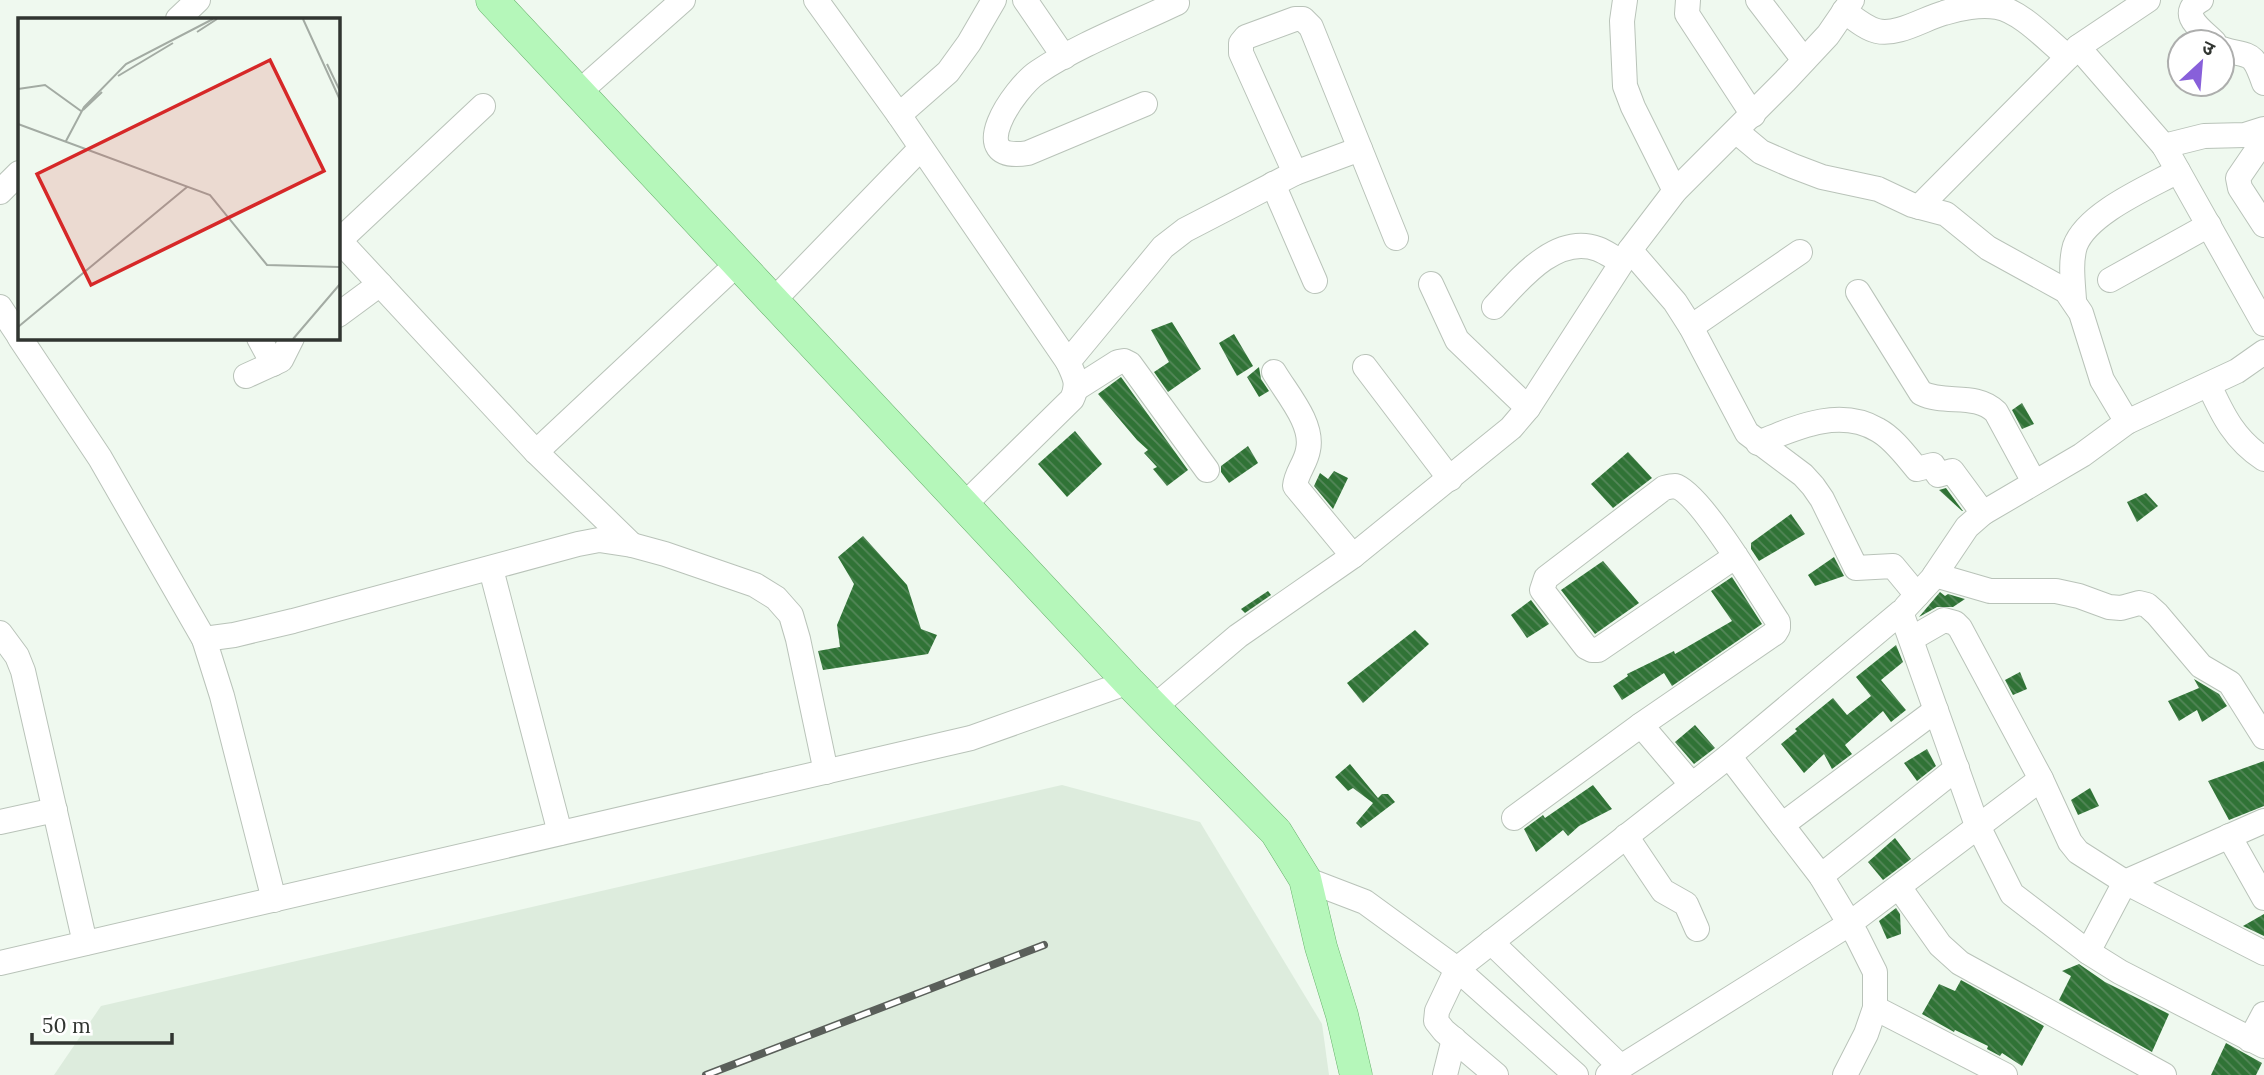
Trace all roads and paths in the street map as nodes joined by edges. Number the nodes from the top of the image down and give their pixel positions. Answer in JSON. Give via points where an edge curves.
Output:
{"nodes":[{"id":1,"x":198,"y":0,"type":"edge"},
{"id":2,"x":492,"y":0,"type":"edge"},
{"id":3,"x":683,"y":0,"type":"edge"},
{"id":4,"x":816,"y":0,"type":"edge"},
{"id":5,"x":994,"y":0,"type":"edge"},
{"id":6,"x":1025,"y":0,"type":"edge"},
{"id":7,"x":1625,"y":0,"type":"edge"},
{"id":8,"x":1688,"y":0,"type":"edge"},
{"id":9,"x":1758,"y":0,"type":"edge"},
{"id":10,"x":2148,"y":0,"type":"edge"},
{"id":11,"x":1177,"y":3,"type":"dead end"},
{"id":12,"x":2189,"y":4,"type":"edge"},
{"id":13,"x":1848,"y":6,"type":"edge"},
{"id":14,"x":179,"y":18,"type":"edge"},
{"id":15,"x":2200,"y":28,"type":"edge"},
{"id":16,"x":2073,"y":52,"type":"junction"},
{"id":17,"x":2236,"y":52,"type":"edge"},
{"id":18,"x":1064,"y":57,"type":"junction"},
{"id":19,"x":1804,"y":60,"type":"junction"},
{"id":20,"x":2264,"y":83,"type":"edge"},
{"id":21,"x":579,"y":93,"type":"junction"},
{"id":22,"x":1145,"y":104,"type":"dead end"},
{"id":23,"x":483,"y":106,"type":"dead end"},
{"id":24,"x":899,"y":115,"type":"junction"},
{"id":25,"x":1745,"y":123,"type":"junction"},
{"id":26,"x":2264,"y":129,"type":"edge"},
{"id":27,"x":2264,"y":140,"type":"edge"},
{"id":28,"x":2164,"y":146,"type":"junction"},
{"id":29,"x":921,"y":148,"type":"junction"},
{"id":30,"x":1360,"y":149,"type":"junction"},
{"id":31,"x":2178,"y":171,"type":"junction"},
{"id":32,"x":18,"y":174,"type":"edge"},
{"id":33,"x":1284,"y":178,"type":"junction"},
{"id":34,"x":1675,"y":191,"type":"junction"},
{"id":35,"x":0,"y":192,"type":"edge"},
{"id":36,"x":1919,"y":207,"type":"junction"},
{"id":37,"x":2209,"y":225,"type":"junction"},
{"id":38,"x":2264,"y":225,"type":"edge"},
{"id":39,"x":340,"y":238,"type":"edge"},
{"id":40,"x":1396,"y":238,"type":"dead end"},
{"id":41,"x":340,"y":242,"type":"edge"},
{"id":42,"x":1800,"y":252,"type":"dead end"},
{"id":43,"x":1626,"y":256,"type":"junction"},
{"id":44,"x":738,"y":263,"type":"junction"},
{"id":45,"x":2110,"y":280,"type":"dead end"},
{"id":46,"x":1315,"y":281,"type":"dead end"},
{"id":47,"x":380,"y":284,"type":"junction"},
{"id":48,"x":1431,"y":284,"type":"dead end"},
{"id":49,"x":1858,"y":292,"type":"dead end"},
{"id":50,"x":2074,"y":300,"type":"junction"},
{"id":51,"x":773,"y":301,"type":"junction"},
{"id":52,"x":0,"y":307,"type":"edge"},
{"id":53,"x":1494,"y":307,"type":"dead end"},
{"id":54,"x":340,"y":314,"type":"edge"},
{"id":55,"x":2264,"y":324,"type":"edge"},
{"id":56,"x":1691,"y":327,"type":"junction"},
{"id":57,"x":18,"y":334,"type":"edge"},
{"id":58,"x":22,"y":340,"type":"edge"},
{"id":59,"x":260,"y":340,"type":"edge"},
{"id":60,"x":291,"y":340,"type":"edge"},
{"id":61,"x":2264,"y":352,"type":"edge"},
{"id":62,"x":1068,"y":362,"type":"junction"},
{"id":63,"x":273,"y":364,"type":"junction"},
{"id":64,"x":1365,"y":367,"type":"dead end"},
{"id":65,"x":1274,"y":372,"type":"dead end"},
{"id":66,"x":246,"y":376,"type":"dead end"},
{"id":67,"x":2209,"y":385,"type":"junction"},
{"id":68,"x":1077,"y":388,"type":"junction"},
{"id":69,"x":1528,"y":408,"type":"junction"},
{"id":70,"x":2127,"y":422,"type":"junction"},
{"id":71,"x":1758,"y":443,"type":"junction"},
{"id":72,"x":536,"y":452,"type":"junction"},
{"id":73,"x":2264,"y":459,"type":"edge"},
{"id":74,"x":1207,"y":470,"type":"dead end"},
{"id":75,"x":1450,"y":479,"type":"junction"},
{"id":76,"x":2034,"y":482,"type":"junction"},
{"id":77,"x":964,"y":505,"type":"junction"},
{"id":78,"x":1983,"y":513,"type":"junction"},
{"id":79,"x":632,"y":545,"type":"junction"},
{"id":80,"x":1353,"y":556,"type":"junction"},
{"id":81,"x":1736,"y":556,"type":"junction"},
{"id":82,"x":491,"y":569,"type":"junction"},
{"id":83,"x":1935,"y":575,"type":"junction"},
{"id":84,"x":1909,"y":604,"type":"junction"},
{"id":85,"x":0,"y":634,"type":"edge"},
{"id":86,"x":204,"y":639,"type":"junction"},
{"id":87,"x":1910,"y":639,"type":"junction"},
{"id":88,"x":1129,"y":682,"type":"junction"},
{"id":89,"x":1153,"y":708,"type":"junction"},
{"id":90,"x":1936,"y":710,"type":"junction"},
{"id":91,"x":1641,"y":725,"type":"junction"},
{"id":92,"x":2264,"y":737,"type":"edge"},
{"id":93,"x":1729,"y":756,"type":"junction"},
{"id":94,"x":1957,"y":768,"type":"junction"},
{"id":95,"x":826,"y":772,"type":"junction"},
{"id":96,"x":2040,"y":779,"type":"junction"},
{"id":97,"x":1692,"y":785,"type":"junction"},
{"id":98,"x":55,"y":810,"type":"junction"},
{"id":99,"x":1514,"y":818,"type":"dead end"},
{"id":100,"x":2264,"y":821,"type":"edge"},
{"id":101,"x":0,"y":822,"type":"edge"},
{"id":102,"x":1782,"y":825,"type":"junction"},
{"id":103,"x":1979,"y":827,"type":"junction"},
{"id":104,"x":560,"y":833,"type":"junction"},
{"id":105,"x":1626,"y":836,"type":"junction"},
{"id":106,"x":2229,"y":836,"type":"junction"},
{"id":107,"x":1821,"y":876,"type":"junction"},
{"id":108,"x":1305,"y":878,"type":"junction"},
{"id":109,"x":2125,"y":882,"type":"junction"},
{"id":110,"x":1899,"y":887,"type":"junction"},
{"id":111,"x":2264,"y":898,"type":"edge"},
{"id":112,"x":274,"y":900,"type":"junction"},
{"id":113,"x":1849,"y":924,"type":"junction"},
{"id":114,"x":1696,"y":929,"type":"dead end"},
{"id":115,"x":1491,"y":942,"type":"junction"},
{"id":116,"x":85,"y":943,"type":"junction"},
{"id":117,"x":2088,"y":952,"type":"junction"},
{"id":118,"x":2264,"y":953,"type":"edge"},
{"id":119,"x":0,"y":963,"type":"edge"},
{"id":120,"x":1457,"y":969,"type":"junction"},
{"id":121,"x":1875,"y":1008,"type":"junction"},
{"id":122,"x":2264,"y":1014,"type":"edge"},
{"id":123,"x":1454,"y":1039,"type":"junction"},
{"id":124,"x":2257,"y":1043,"type":"edge"},
{"id":125,"x":1615,"y":1071,"type":"edge"},
{"id":126,"x":1990,"y":1072,"type":"edge"},
{"id":127,"x":1356,"y":1075,"type":"edge"},
{"id":128,"x":1445,"y":1075,"type":"edge"},
{"id":129,"x":1496,"y":1075,"type":"edge"},
{"id":130,"x":1576,"y":1075,"type":"edge"},
{"id":131,"x":1845,"y":1075,"type":"edge"},
{"id":132,"x":2164,"y":1075,"type":"edge"}],
"edges":[{"from":1,"to":14,"type":"street"},
{"from":2,"to":21,"type":"main road"},
{"from":3,"to":21,"type":"street"},
{"from":4,"to":24,"type":"street"},
{"from":5,"to":24,"type":"street","via":[[948,72]]},
{"from":6,"to":18,"type":"street"},
{"from":7,"to":34,"type":"street","via":[[1625,86]]},
{"from":8,"to":25,"type":"street","via":[[1687,14]]},
{"from":9,"to":19,"type":"street"},
{"from":10,"to":16,"type":"street"},
{"from":11,"to":18,"type":"street"},
{"from":12,"to":15,"type":"street","via":[[2192,20]]},
{"from":13,"to":16,"type":"street","via":[[1868,27],[1884,31],[1946,12],[1998,7]]},
{"from":13,"to":19,"type":"street"},
{"from":16,"to":28,"type":"street"},
{"from":16,"to":36,"type":"street"},
{"from":17,"to":20,"type":"street","via":[[2252,58]]},
{"from":18,"to":22,"type":"street","via":[[1038,72],[1018,92],[995,133],[998,149],[1007,154],[1028,153]]},
{"from":19,"to":25,"type":"street"},
{"from":21,"to":44,"type":"main road"},
{"from":23,"to":39,"type":"street"},
{"from":24,"to":29,"type":"street"},
{"from":25,"to":34,"type":"street"},
{"from":25,"to":36,"type":"street","via":[[1761,152],[1822,177],[1878,189]]},
{"from":26,"to":28,"type":"street"},
{"from":27,"to":38,"type":"street","via":[[2238,178],[2239,188]]},
{"from":28,"to":31,"type":"street"},
{"from":29,"to":51,"type":"street"},
{"from":29,"to":62,"type":"street"},
{"from":30,"to":33,"type":"street"},
{"from":30,"to":33,"type":"street","via":[[1311,27],[1303,19],[1246,37],[1241,52]]},
{"from":30,"to":40,"type":"street"},
{"from":31,"to":37,"type":"street"},
{"from":31,"to":50,"type":"street","via":[[2111,207],[2081,236],[2074,250]]},
{"from":32,"to":35,"type":"street"},
{"from":33,"to":46,"type":"street"},
{"from":33,"to":62,"type":"street","via":[[1185,229],[1163,247]]},
{"from":34,"to":43,"type":"street"},
{"from":36,"to":50,"type":"street","via":[[1955,219],[1988,248],[2058,286]]},
{"from":37,"to":45,"type":"street"},
{"from":37,"to":55,"type":"street"},
{"from":41,"to":47,"type":"street"},
{"from":42,"to":56,"type":"street"},
{"from":43,"to":53,"type":"street","via":[[1586,246],[1557,252],[1530,268]]},
{"from":43,"to":56,"type":"street","via":[[1675,302]]},
{"from":43,"to":69,"type":"street"},
{"from":44,"to":51,"type":"main road"},
{"from":44,"to":72,"type":"street"},
{"from":47,"to":54,"type":"street"},
{"from":47,"to":72,"type":"street"},
{"from":48,"to":69,"type":"street","via":[[1457,340]]},
{"from":49,"to":76,"type":"street","via":[[1921,393],[1988,405]]},
{"from":50,"to":70,"type":"street","via":[[2102,380]]},
{"from":51,"to":77,"type":"main road"},
{"from":52,"to":57,"type":"street"},
{"from":56,"to":71,"type":"street","via":[[1739,420]]},
{"from":58,"to":86,"type":"street","via":[[100,458]]},
{"from":59,"to":63,"type":"street"},
{"from":60,"to":63,"type":"street","via":[[285,354]]},
{"from":61,"to":67,"type":"street"},
{"from":62,"to":68,"type":"street"},
{"from":63,"to":66,"type":"street"},
{"from":64,"to":75,"type":"street"},
{"from":65,"to":80,"type":"street","via":[[1309,436],[1295,486]]},
{"from":67,"to":70,"type":"street"},
{"from":67,"to":73,"type":"street","via":[[2231,429]]},
{"from":68,"to":74,"type":"street","via":[[1118,362],[1130,364]]},
{"from":68,"to":77,"type":"street","via":[[1072,399]]},
{"from":69,"to":75,"type":"street"},
{"from":70,"to":76,"type":"street"},
{"from":71,"to":78,"type":"street","via":[[1807,423],[1831,420],[1867,425],[1881,431],[1917,469],[1933,465],[1938,475],[1952,471]]},
{"from":71,"to":84,"type":"street","via":[[1813,486],[1856,568],[1893,566]]},
{"from":72,"to":79,"type":"street"},
{"from":75,"to":80,"type":"street"},
{"from":76,"to":78,"type":"street"},
{"from":77,"to":88,"type":"main road"},
{"from":78,"to":83,"type":"street","via":[[1967,527]]},
{"from":79,"to":82,"type":"street","via":[[599,540]]},
{"from":79,"to":95,"type":"street","via":[[755,585],[791,615]]},
{"from":80,"to":89,"type":"street","via":[[1238,636]]},
{"from":81,"to":81,"type":"street","via":[[1598,649],[1586,647],[1542,590],[1546,578],[1671,486],[1682,489],[1700,508]]},
{"from":81,"to":91,"type":"street","via":[[1778,628]]},
{"from":82,"to":86,"type":"street","via":[[293,621]]},
{"from":82,"to":104,"type":"street"},
{"from":83,"to":84,"type":"street"},
{"from":83,"to":92,"type":"street","via":[[1990,591],[2056,591],[2109,607],[2147,605],[2201,666],[2230,683]]},
{"from":84,"to":87,"type":"street"},
{"from":84,"to":93,"type":"street"},
{"from":85,"to":98,"type":"street","via":[[23,671]]},
{"from":86,"to":112,"type":"street"},
{"from":87,"to":90,"type":"street"},
{"from":87,"to":96,"type":"street","via":[[1944,620],[1955,623]]},
{"from":88,"to":89,"type":"main road"},
{"from":88,"to":95,"type":"street","via":[[971,738]]},
{"from":89,"to":108,"type":"main road","via":[[1276,832]]},
{"from":90,"to":94,"type":"street"},
{"from":90,"to":102,"type":"street"},
{"from":91,"to":97,"type":"street"},
{"from":91,"to":99,"type":"street"},
{"from":93,"to":97,"type":"street"},
{"from":93,"to":102,"type":"street"},
{"from":94,"to":103,"type":"street"},
{"from":94,"to":107,"type":"street"},
{"from":95,"to":104,"type":"street"},
{"from":96,"to":103,"type":"street"},
{"from":96,"to":109,"type":"street","via":[[2078,852]]},
{"from":97,"to":105,"type":"street"},
{"from":98,"to":101,"type":"street"},
{"from":98,"to":116,"type":"street"},
{"from":100,"to":106,"type":"street"},
{"from":102,"to":107,"type":"street"},
{"from":103,"to":110,"type":"street"},
{"from":103,"to":117,"type":"street","via":[[2012,894]]},
{"from":104,"to":112,"type":"street"},
{"from":105,"to":114,"type":"street","via":[[1663,891],[1686,904]]},
{"from":105,"to":115,"type":"street"},
{"from":106,"to":109,"type":"street"},
{"from":106,"to":111,"type":"street"},
{"from":107,"to":113,"type":"street"},
{"from":108,"to":120,"type":"street","via":[[1365,902]]},
{"from":108,"to":127,"type":"main road"},
{"from":109,"to":117,"type":"street"},
{"from":109,"to":118,"type":"street"},
{"from":110,"to":113,"type":"street"},
{"from":110,"to":132,"type":"street","via":[[1940,945],[1959,963]]},
{"from":112,"to":116,"type":"street"},
{"from":113,"to":121,"type":"street","via":[[1875,972]]},
{"from":113,"to":125,"type":"street"},
{"from":115,"to":120,"type":"street"},
{"from":115,"to":125,"type":"street"},
{"from":116,"to":119,"type":"street"},
{"from":117,"to":124,"type":"street"},
{"from":120,"to":123,"type":"street","via":[[1436,1021]]},
{"from":120,"to":130,"type":"street"},
{"from":121,"to":126,"type":"street"},
{"from":121,"to":131,"type":"street"},
{"from":122,"to":124,"type":"street"},
{"from":123,"to":128,"type":"street"},
{"from":123,"to":129,"type":"street"}]}
